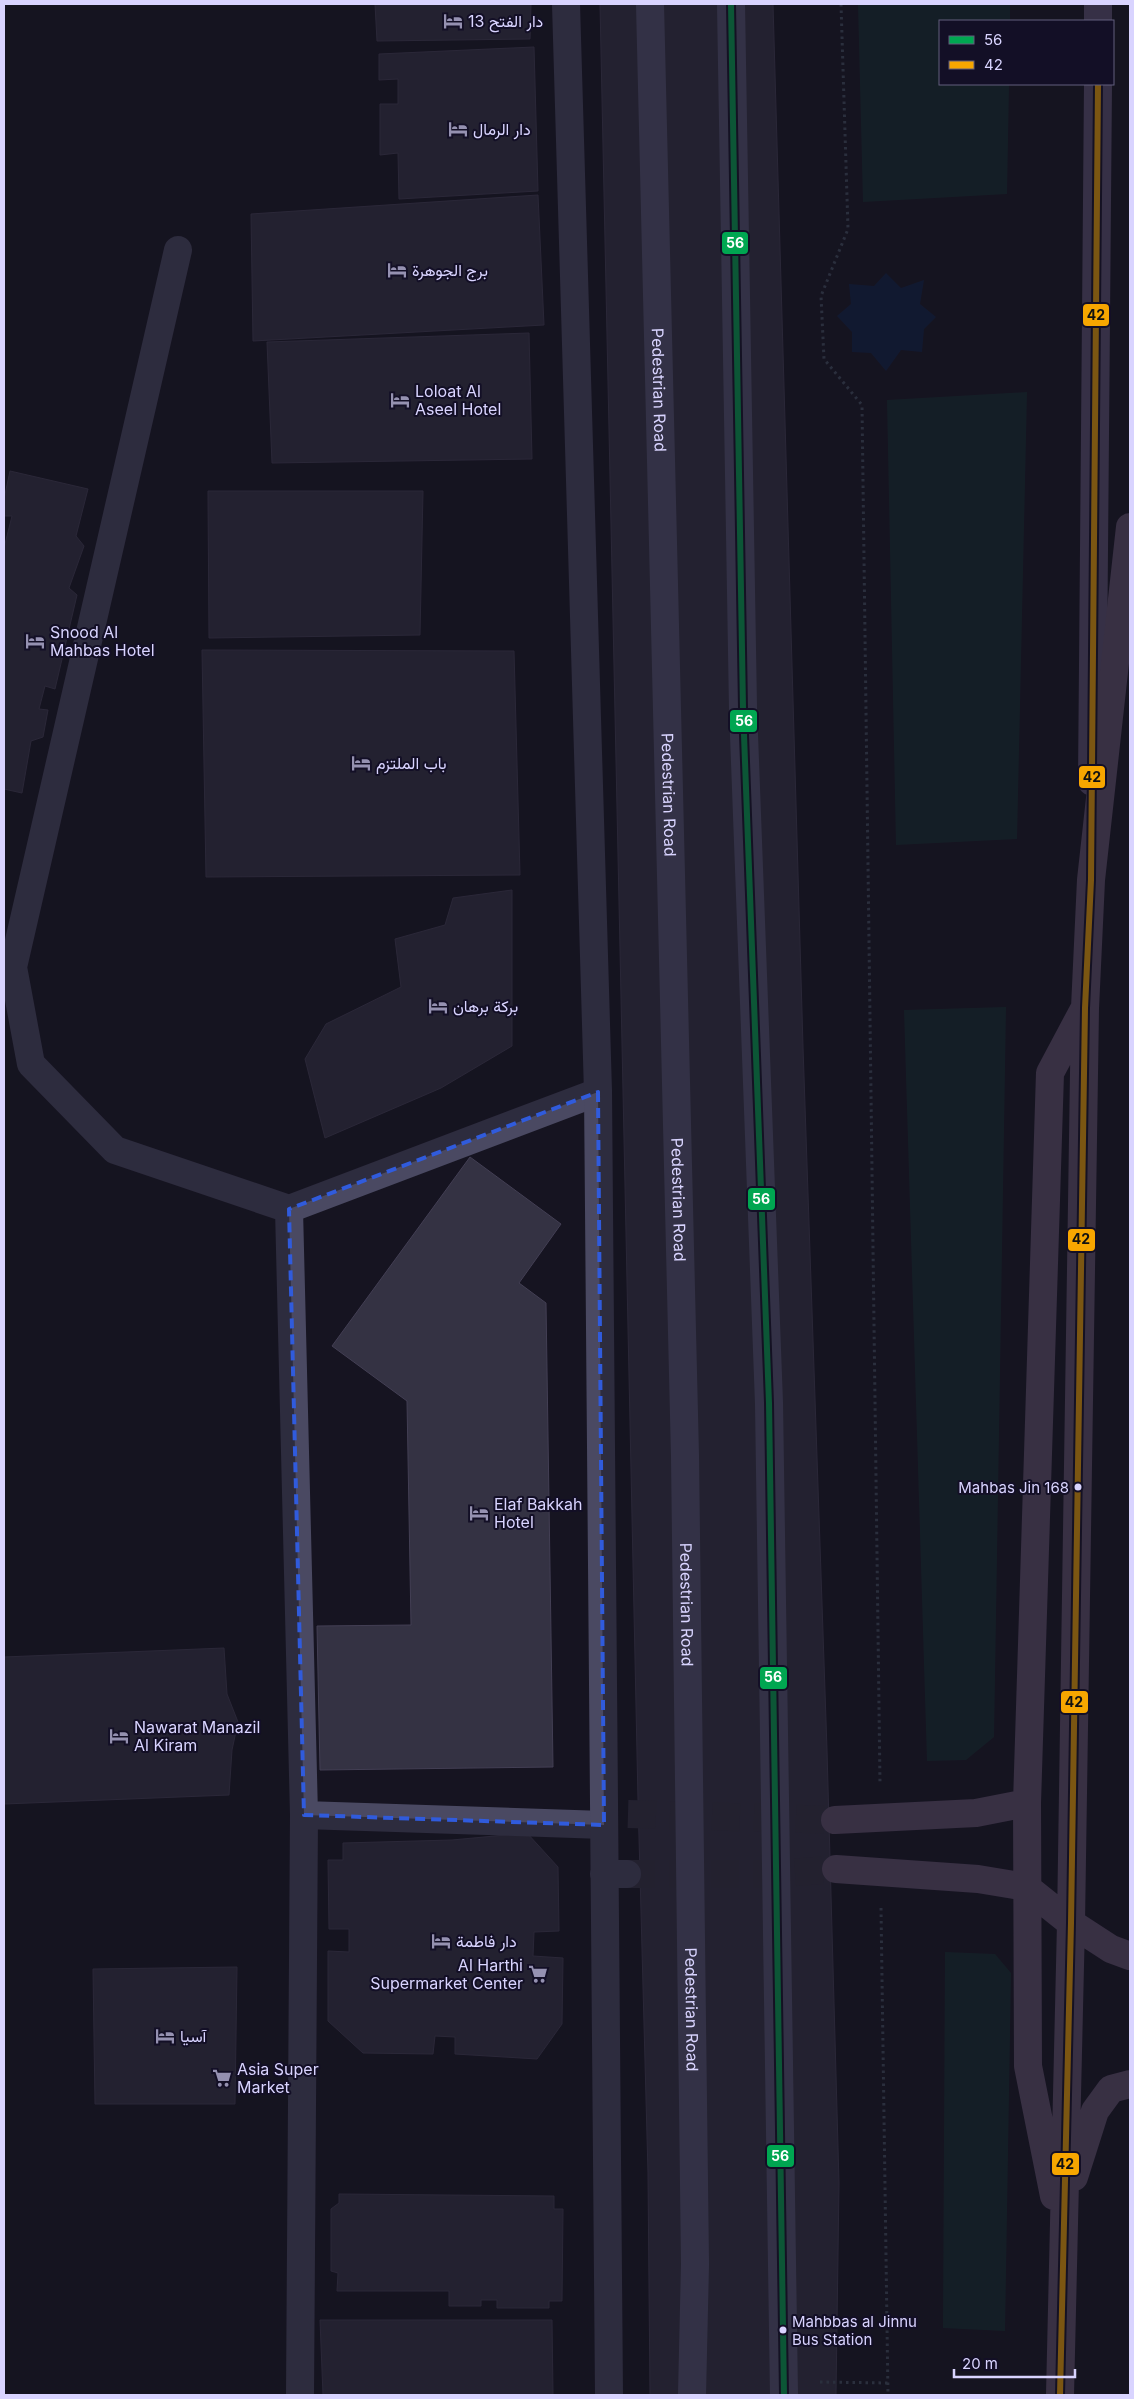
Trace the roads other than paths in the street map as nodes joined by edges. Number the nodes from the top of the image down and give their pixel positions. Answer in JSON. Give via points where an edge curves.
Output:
{"nodes":[{"id":1,"x":566,"y":4,"type":"edge"},
{"id":2,"x":650,"y":4,"type":"edge"},
{"id":3,"x":731,"y":4,"type":"edge"},
{"id":4,"x":1098,"y":4,"type":"edge"},
{"id":5,"x":1098,"y":20,"type":"edge"},
{"id":6,"x":1098,"y":85,"type":"edge"},
{"id":7,"x":178,"y":250,"type":"dead end"},
{"id":8,"x":1130,"y":527,"type":"edge"},
{"id":9,"x":1091,"y":880,"type":"junction"},
{"id":10,"x":1085,"y":1008,"type":"junction"},
{"id":11,"x":598,"y":1092,"type":"junction"},
{"id":12,"x":289,"y":1209,"type":"junction"},
{"id":13,"x":1026,"y":1803,"type":"junction"},
{"id":14,"x":304,"y":1815,"type":"junction"},
{"id":15,"x":612,"y":1817,"type":"junction"},
{"id":16,"x":836,"y":1820,"type":"tunnel mouth"},
{"id":17,"x":836,"y":1869,"type":"tunnel mouth"},
{"id":18,"x":1026,"y":1887,"type":"junction"},
{"id":19,"x":1071,"y":1923,"type":"junction"},
{"id":20,"x":1130,"y":1956,"type":"edge"},
{"id":21,"x":1130,"y":2084,"type":"edge"},
{"id":22,"x":1065,"y":2201,"type":"junction"},
{"id":23,"x":1064,"y":2247,"type":"junction"},
{"id":24,"x":784,"y":2388,"type":"edge"},
{"id":25,"x":300,"y":2395,"type":"edge"},
{"id":26,"x":609,"y":2395,"type":"edge"},
{"id":27,"x":692,"y":2395,"type":"edge"},
{"id":28,"x":1060,"y":2395,"type":"edge"}],
"edges":[{"from":1,"to":11,"type":"street"},
{"from":2,"to":27,"type":"main road","name":"Pedestrian Road","via":[[684,1456],[694,2244]]},
{"from":3,"to":24,"type":"main road","via":[[743,708],[769,1403]]},
{"from":4,"to":5,"type":"main road"},
{"from":6,"to":9,"type":"main road"},
{"from":7,"to":12,"type":"street","via":[[13,967],[31,1064],[115,1150]]},
{"from":8,"to":9,"type":"highway"},
{"from":9,"to":10,"type":"highway"},
{"from":10,"to":13,"type":"highway","via":[[1050,1073]]},
{"from":10,"to":19,"type":"highway"},
{"from":11,"to":12,"type":"street"},
{"from":11,"to":15,"type":"street"},
{"from":12,"to":14,"type":"street"},
{"from":13,"to":16,"type":"highway","via":[[976,1813]]},
{"from":13,"to":18,"type":"highway"},
{"from":14,"to":15,"type":"street"},
{"from":14,"to":25,"type":"street"},
{"from":15,"to":26,"type":"street","via":[[616,1874]]},
{"from":17,"to":18,"type":"highway","via":[[978,1879]]},
{"from":18,"to":19,"type":"highway"},
{"from":18,"to":23,"type":"highway","via":[[1028,2066]]},
{"from":19,"to":20,"type":"highway","via":[[1111,1949]]},
{"from":19,"to":22,"type":"highway"},
{"from":21,"to":22,"type":"highway","via":[[1111,2089],[1095,2111]]},
{"from":22,"to":23,"type":"highway"},
{"from":23,"to":28,"type":"highway"}]}
